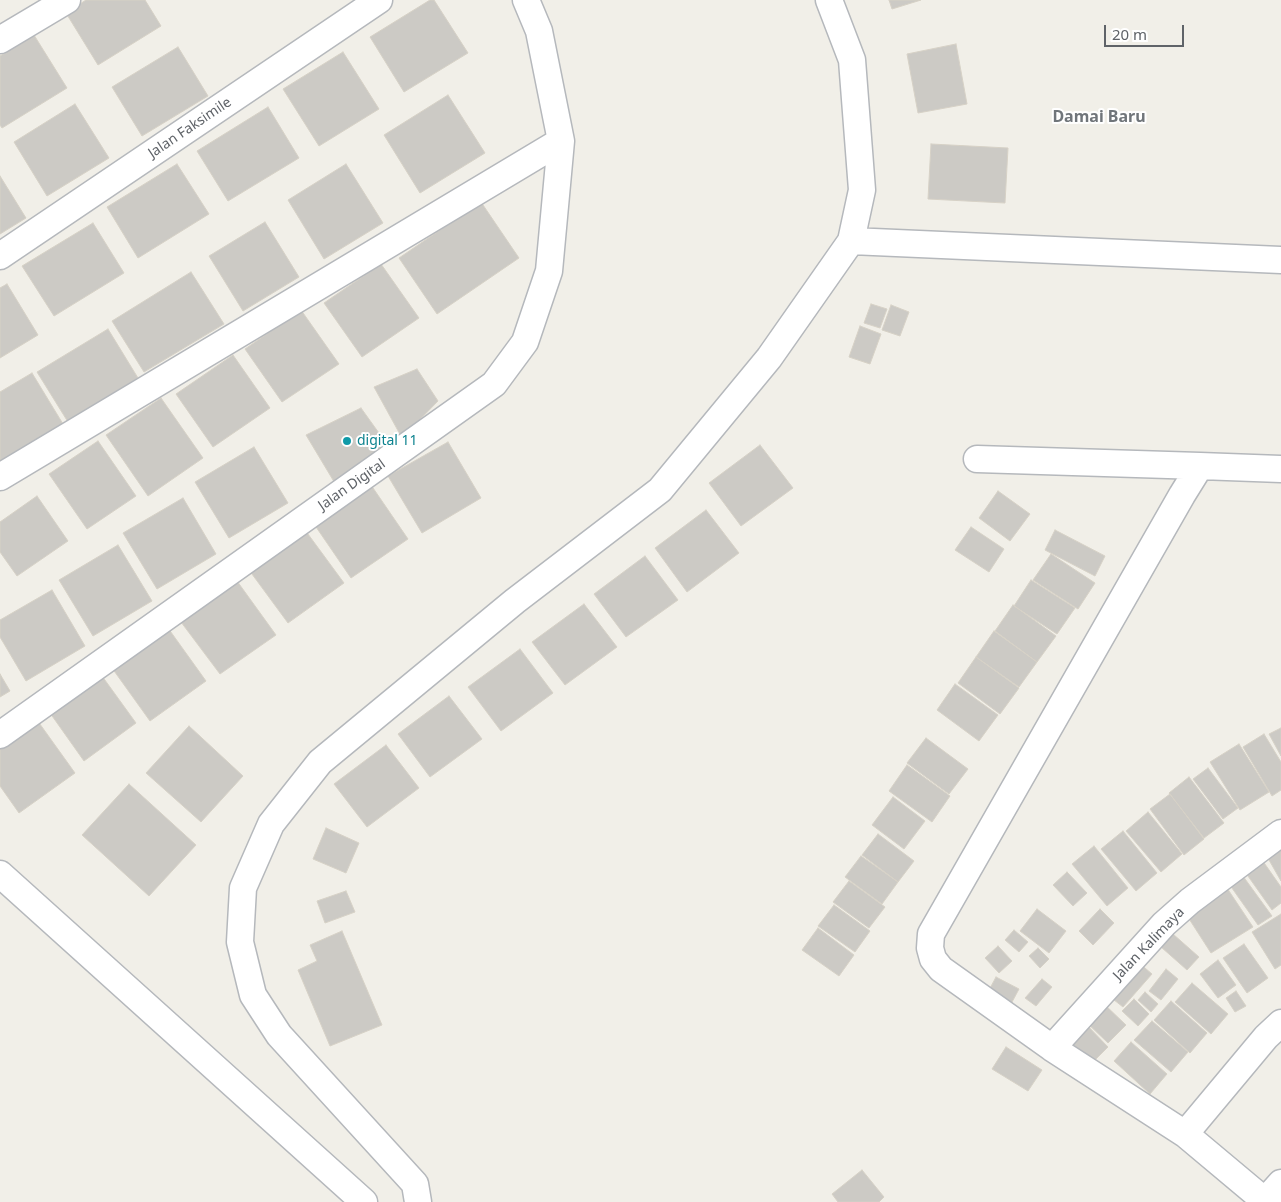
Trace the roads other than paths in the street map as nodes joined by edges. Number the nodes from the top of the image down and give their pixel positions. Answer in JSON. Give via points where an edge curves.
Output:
{"nodes":[{"id":1,"x":67,"y":0,"type":"edge"},
{"id":2,"x":379,"y":0,"type":"edge"},
{"id":3,"x":526,"y":0,"type":"edge"},
{"id":4,"x":829,"y":0,"type":"edge"},
{"id":5,"x":0,"y":40,"type":"edge"},
{"id":6,"x":561,"y":141,"type":"junction"},
{"id":7,"x":850,"y":241,"type":"junction"},
{"id":8,"x":0,"y":256,"type":"edge"},
{"id":9,"x":1281,"y":260,"type":"edge"},
{"id":10,"x":977,"y":459,"type":"dead end"},
{"id":11,"x":1200,"y":466,"type":"junction"},
{"id":12,"x":1281,"y":469,"type":"edge"},
{"id":13,"x":0,"y":477,"type":"edge"},
{"id":14,"x":0,"y":735,"type":"edge"},
{"id":15,"x":1281,"y":833,"type":"edge"},
{"id":16,"x":0,"y":874,"type":"edge"},
{"id":17,"x":1281,"y":1023,"type":"edge"},
{"id":18,"x":1052,"y":1048,"type":"junction"},
{"id":19,"x":1185,"y":1134,"type":"junction"},
{"id":20,"x":1270,"y":1195,"type":"edge"},
{"id":21,"x":364,"y":1202,"type":"edge"},
{"id":22,"x":418,"y":1202,"type":"edge"}],
"edges":[{"from":1,"to":5,"type":"street"},
{"from":2,"to":8,"type":"street","name":"Jalan Faksimile"},
{"from":3,"to":6,"type":"street","name":"Jalan Digital","via":[[539,31]]},
{"from":4,"to":7,"type":"street","via":[[852,60],[862,190]]},
{"from":6,"to":13,"type":"street"},
{"from":6,"to":14,"type":"street","name":"Jalan Digital","via":[[549,271],[525,342],[494,384]]},
{"from":7,"to":9,"type":"street"},
{"from":7,"to":22,"type":"street","via":[[769,358],[660,490],[515,602],[320,762],[271,824],[242,888],[240,942],[253,995],[279,1036],[415,1184]]},
{"from":10,"to":11,"type":"street"},
{"from":11,"to":12,"type":"street"},
{"from":11,"to":18,"type":"street","via":[[931,934],[933,959],[941,969]]},
{"from":15,"to":18,"type":"street","name":"Jalan Kalimaya","via":[[1164,924]]},
{"from":16,"to":21,"type":"street"},
{"from":17,"to":19,"type":"street","via":[[1266,1036]]},
{"from":18,"to":19,"type":"street"},
{"from":19,"to":20,"type":"street"}]}
